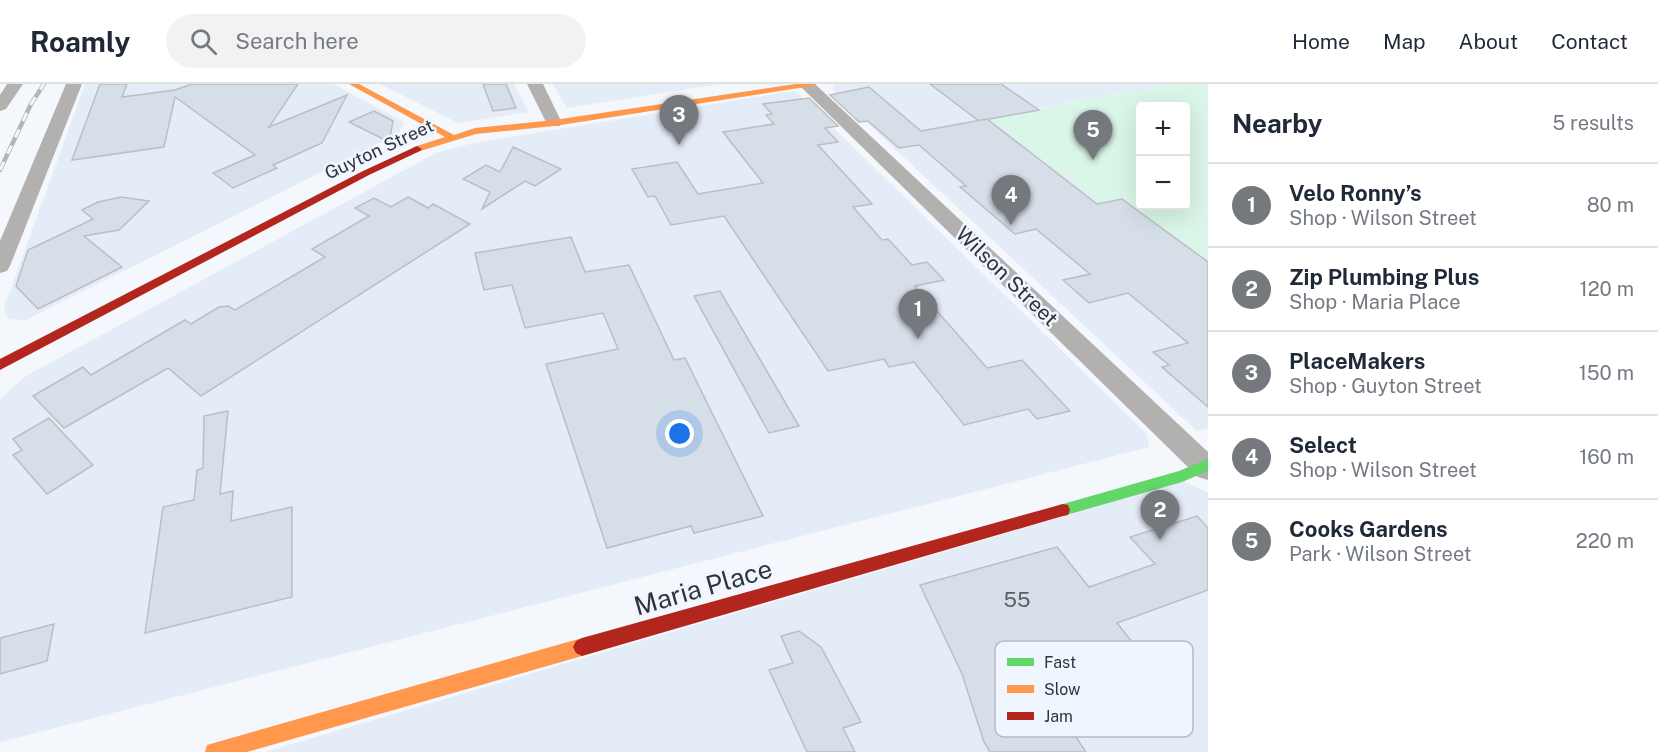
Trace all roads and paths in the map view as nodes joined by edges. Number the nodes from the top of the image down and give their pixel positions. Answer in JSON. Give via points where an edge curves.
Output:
{"nodes":[{"id":1,"x":15,"y":84,"type":"edge"},
{"id":2,"x":74,"y":84,"type":"edge"},
{"id":3,"x":353,"y":84,"type":"edge"},
{"id":4,"x":535,"y":84,"type":"edge"},
{"id":5,"x":807,"y":84,"type":"edge"},
{"id":6,"x":812,"y":84,"type":"edge"},
{"id":7,"x":0,"y":106,"type":"edge"},
{"id":8,"x":416,"y":119,"type":"junction"},
{"id":9,"x":554,"y":123,"type":"junction"},
{"id":10,"x":451,"y":137,"type":"junction"},
{"id":11,"x":400,"y":156,"type":"junction"},
{"id":12,"x":0,"y":266,"type":"edge"},
{"id":13,"x":0,"y":365,"type":"edge"},
{"id":14,"x":1207,"y":467,"type":"edge"},
{"id":15,"x":214,"y":752,"type":"edge"}],
"edges":[{"from":1,"to":7,"type":"street"},
{"from":2,"to":12,"type":"street"},
{"from":3,"to":8,"type":"main road"},
{"from":4,"to":9,"type":"street"},
{"from":5,"to":6,"type":"main road","name":"Guyton Street"},
{"from":5,"to":9,"type":"main road","name":"Guyton Street"},
{"from":5,"to":14,"type":"street","name":"Wilson Street"},
{"from":8,"to":10,"type":"main road"},
{"from":8,"to":11,"type":"main road","via":[[415,133]]},
{"from":9,"to":10,"type":"main road","name":"Guyton Street"},
{"from":10,"to":11,"type":"main road","name":"Guyton Street"},
{"from":11,"to":13,"type":"main road","name":"Guyton Street"},
{"from":14,"to":15,"type":"main road","name":"Maria Place"}]}
